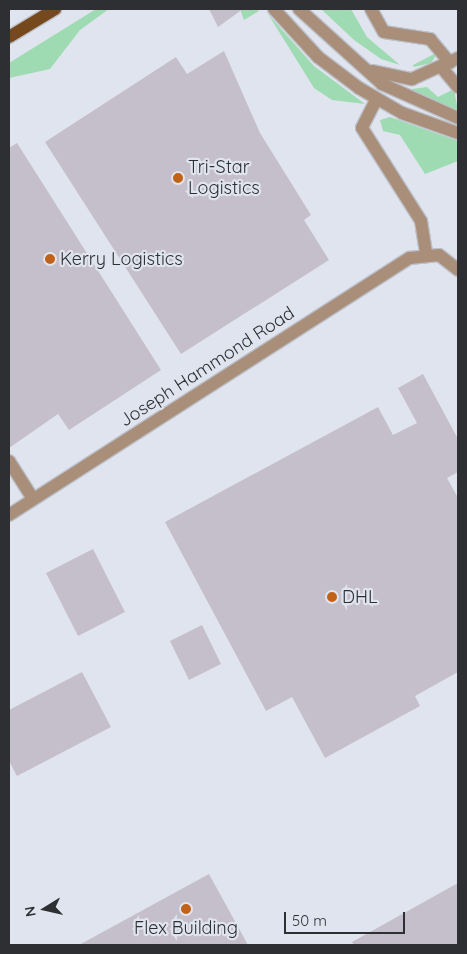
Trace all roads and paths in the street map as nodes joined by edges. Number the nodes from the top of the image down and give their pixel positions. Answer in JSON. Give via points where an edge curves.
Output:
{"nodes":[{"id":1,"x":55,"y":9,"type":"edge"},
{"id":2,"x":274,"y":9,"type":"edge"},
{"id":3,"x":299,"y":9,"type":"edge"},
{"id":4,"x":371,"y":9,"type":"edge"},
{"id":5,"x":9,"y":37,"type":"edge"},
{"id":6,"x":349,"y":57,"type":"junction"},
{"id":7,"x":450,"y":63,"type":"edge"},
{"id":8,"x":458,"y":87,"type":"edge"},
{"id":9,"x":376,"y":100,"type":"junction"},
{"id":10,"x":458,"y":118,"type":"edge"},
{"id":11,"x":458,"y":133,"type":"edge"},
{"id":12,"x":426,"y":254,"type":"junction"},
{"id":13,"x":458,"y":270,"type":"edge"},
{"id":14,"x":9,"y":461,"type":"edge"},
{"id":15,"x":34,"y":499,"type":"junction"},
{"id":16,"x":9,"y":515,"type":"edge"}],
"edges":[{"from":1,"to":5,"type":"main road"},
{"from":2,"to":9,"type":"street","via":[[318,57]]},
{"from":3,"to":6,"type":"street"},
{"from":4,"to":7,"type":"street","via":[[384,32],[430,40]]},
{"from":6,"to":7,"type":"street","via":[[376,73],[402,80]]},
{"from":6,"to":10,"type":"street","via":[[390,89]]},
{"from":7,"to":8,"type":"street"},
{"from":9,"to":11,"type":"street"},
{"from":9,"to":12,"type":"street","via":[[362,128],[421,221]]},
{"from":12,"to":13,"type":"street","via":[[446,259]]},
{"from":12,"to":15,"type":"street","name":"Joseph Hammond Road","via":[[381,275]]},
{"from":14,"to":15,"type":"street"},
{"from":15,"to":16,"type":"street","name":"Joseph Hammond Road"}]}
